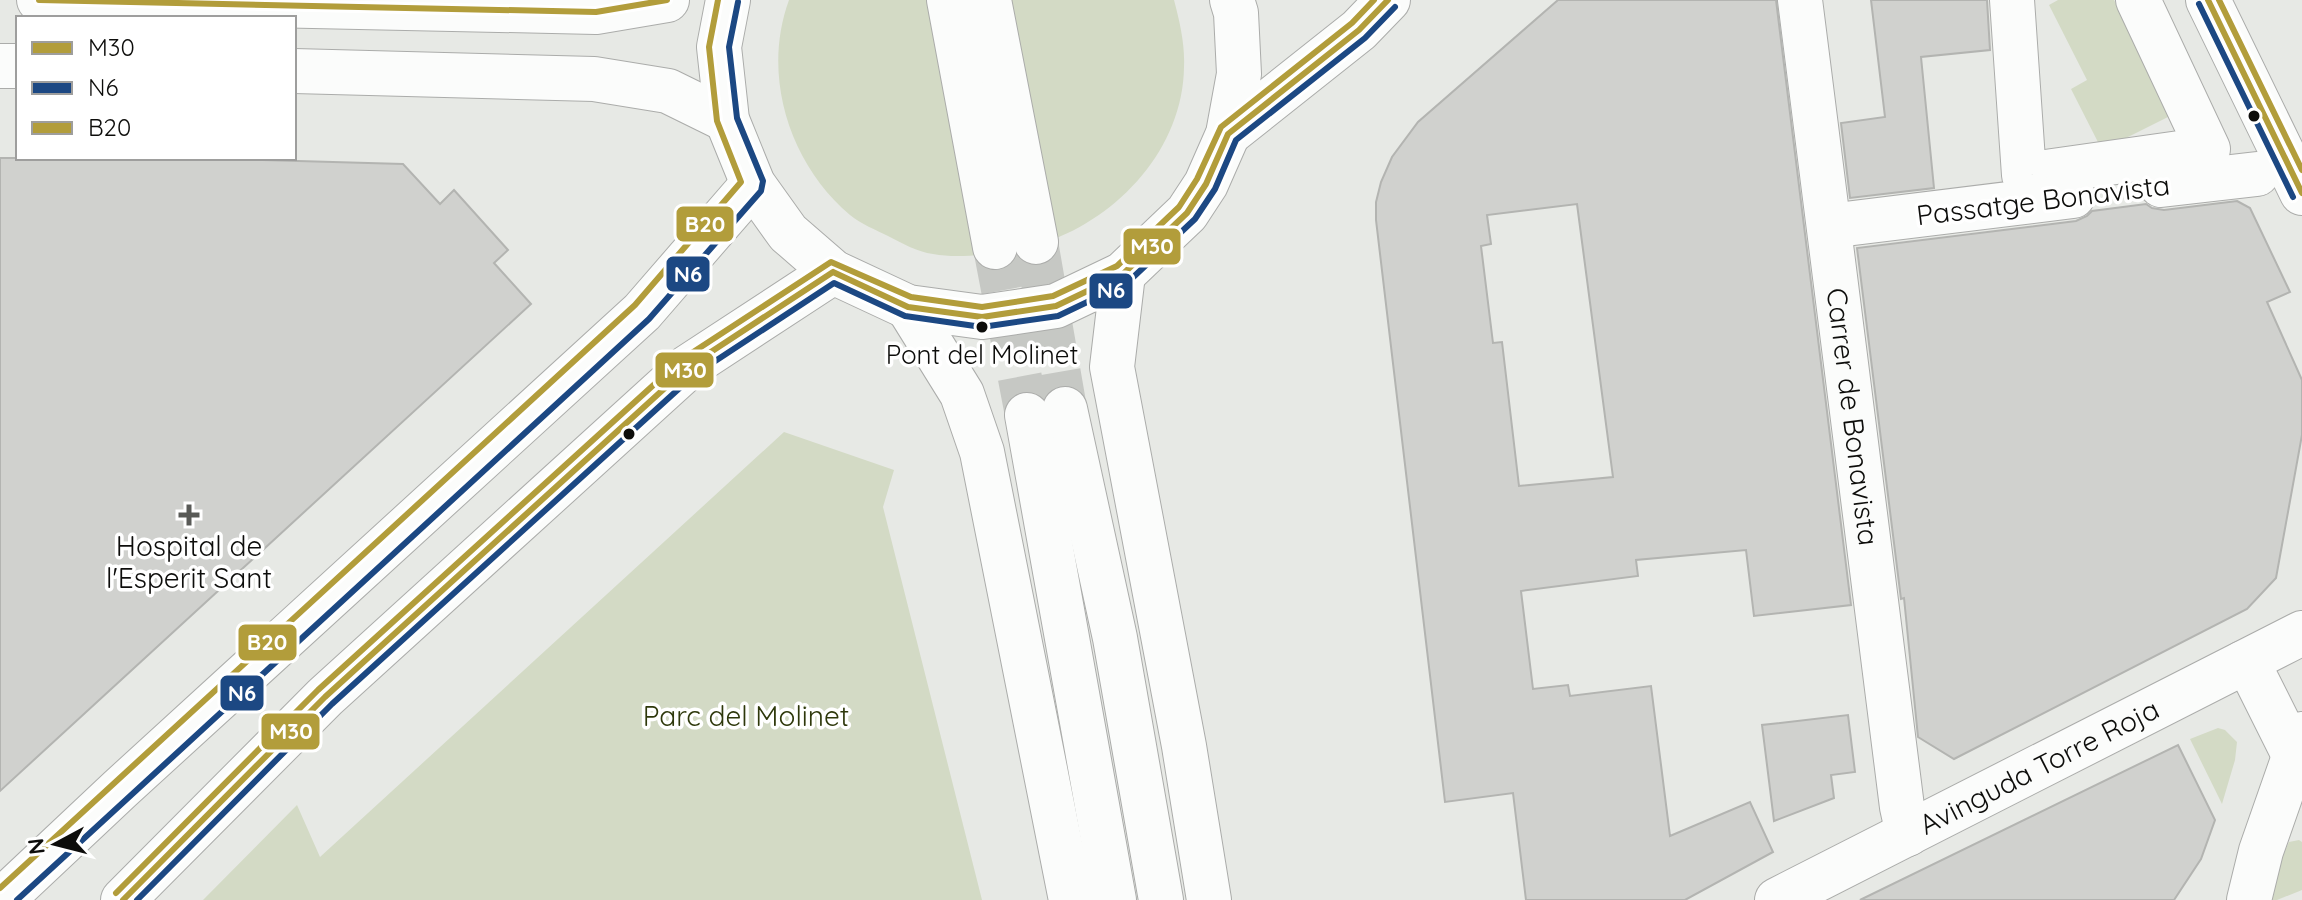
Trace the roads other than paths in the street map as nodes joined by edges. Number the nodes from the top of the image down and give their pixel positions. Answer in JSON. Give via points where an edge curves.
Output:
{"nodes":[{"id":1,"x":39,"y":0,"type":"edge"},
{"id":2,"x":667,"y":0,"type":"edge"},
{"id":3,"x":728,"y":0,"type":"edge"},
{"id":4,"x":949,"y":0,"type":"edge"},
{"id":5,"x":989,"y":0,"type":"edge"},
{"id":6,"x":1232,"y":0,"type":"edge"},
{"id":7,"x":1388,"y":0,"type":"edge"},
{"id":8,"x":1800,"y":0,"type":"edge"},
{"id":9,"x":2012,"y":0,"type":"edge"},
{"id":10,"x":2138,"y":0,"type":"edge"},
{"id":11,"x":2208,"y":0,"type":"edge"},
{"id":12,"x":296,"y":71,"type":"edge"},
{"id":13,"x":727,"y":120,"type":"junction"},
{"id":14,"x":1228,"y":134,"type":"junction"},
{"id":15,"x":2257,"y":174,"type":"dead end"},
{"id":16,"x":753,"y":184,"type":"junction"},
{"id":17,"x":2302,"y":193,"type":"edge"},
{"id":18,"x":1829,"y":226,"type":"junction"},
{"id":19,"x":833,"y":272,"type":"junction"},
{"id":20,"x":1123,"y":274,"type":"junction"},
{"id":21,"x":908,"y":307,"type":"junction"},
{"id":22,"x":2302,"y":633,"type":"edge"},
{"id":23,"x":2243,"y":663,"type":"junction"},
{"id":24,"x":2299,"y":753,"type":"edge"},
{"id":25,"x":1908,"y":834,"type":"junction"},
{"id":26,"x":2,"y":900,"type":"edge"},
{"id":27,"x":123,"y":900,"type":"edge"},
{"id":28,"x":1071,"y":900,"type":"edge"},
{"id":29,"x":1114,"y":900,"type":"edge"},
{"id":30,"x":1161,"y":900,"type":"edge"},
{"id":31,"x":1209,"y":900,"type":"edge"},
{"id":32,"x":1777,"y":900,"type":"edge"},
{"id":33,"x":2249,"y":900,"type":"edge"}],
"edges":[{"from":1,"to":2,"type":"street","via":[[596,12]]},
{"from":3,"to":13,"type":"street","via":[[719,47]]},
{"from":4,"to":5,"type":"street","via":[[1015,244]]},
{"from":6,"to":14,"type":"street","via":[[1239,74]]},
{"from":7,"to":14,"type":"street","via":[[1359,30]]},
{"from":8,"to":18,"type":"street","name":"Carrer de Bonavista"},
{"from":9,"to":10,"type":"street","via":[[2024,175],[2208,149]]},
{"from":11,"to":17,"type":"street"},
{"from":12,"to":13,"type":"street","via":[[594,79],[668,91]]},
{"from":13,"to":16,"type":"street"},
{"from":14,"to":20,"type":"street","via":[[1187,213]]},
{"from":15,"to":18,"type":"street","name":"Passatge Bonavista"},
{"from":16,"to":19,"type":"street","via":[[788,233]]},
{"from":16,"to":26,"type":"street","via":[[642,312]]},
{"from":18,"to":25,"type":"street","name":"Carrer de Bonavista"},
{"from":19,"to":21,"type":"street"},
{"from":19,"to":27,"type":"street","via":[[688,367],[325,697]]},
{"from":20,"to":21,"type":"street","via":[[1056,306],[982,317]]},
{"from":20,"to":31,"type":"street","via":[[1112,367]]},
{"from":21,"to":28,"type":"street","via":[[962,394],[982,452]]},
{"from":22,"to":23,"type":"street","name":"Avinguda Torre Roja"},
{"from":23,"to":24,"type":"street"},
{"from":23,"to":25,"type":"street","name":"Avinguda Torre Roja"},
{"from":24,"to":33,"type":"street","via":[[2261,851]]},
{"from":25,"to":32,"type":"street","name":"Avinguda Torre Roja"},
{"from":29,"to":30,"type":"street","via":[[1046,412],[1115,638]]}]}
